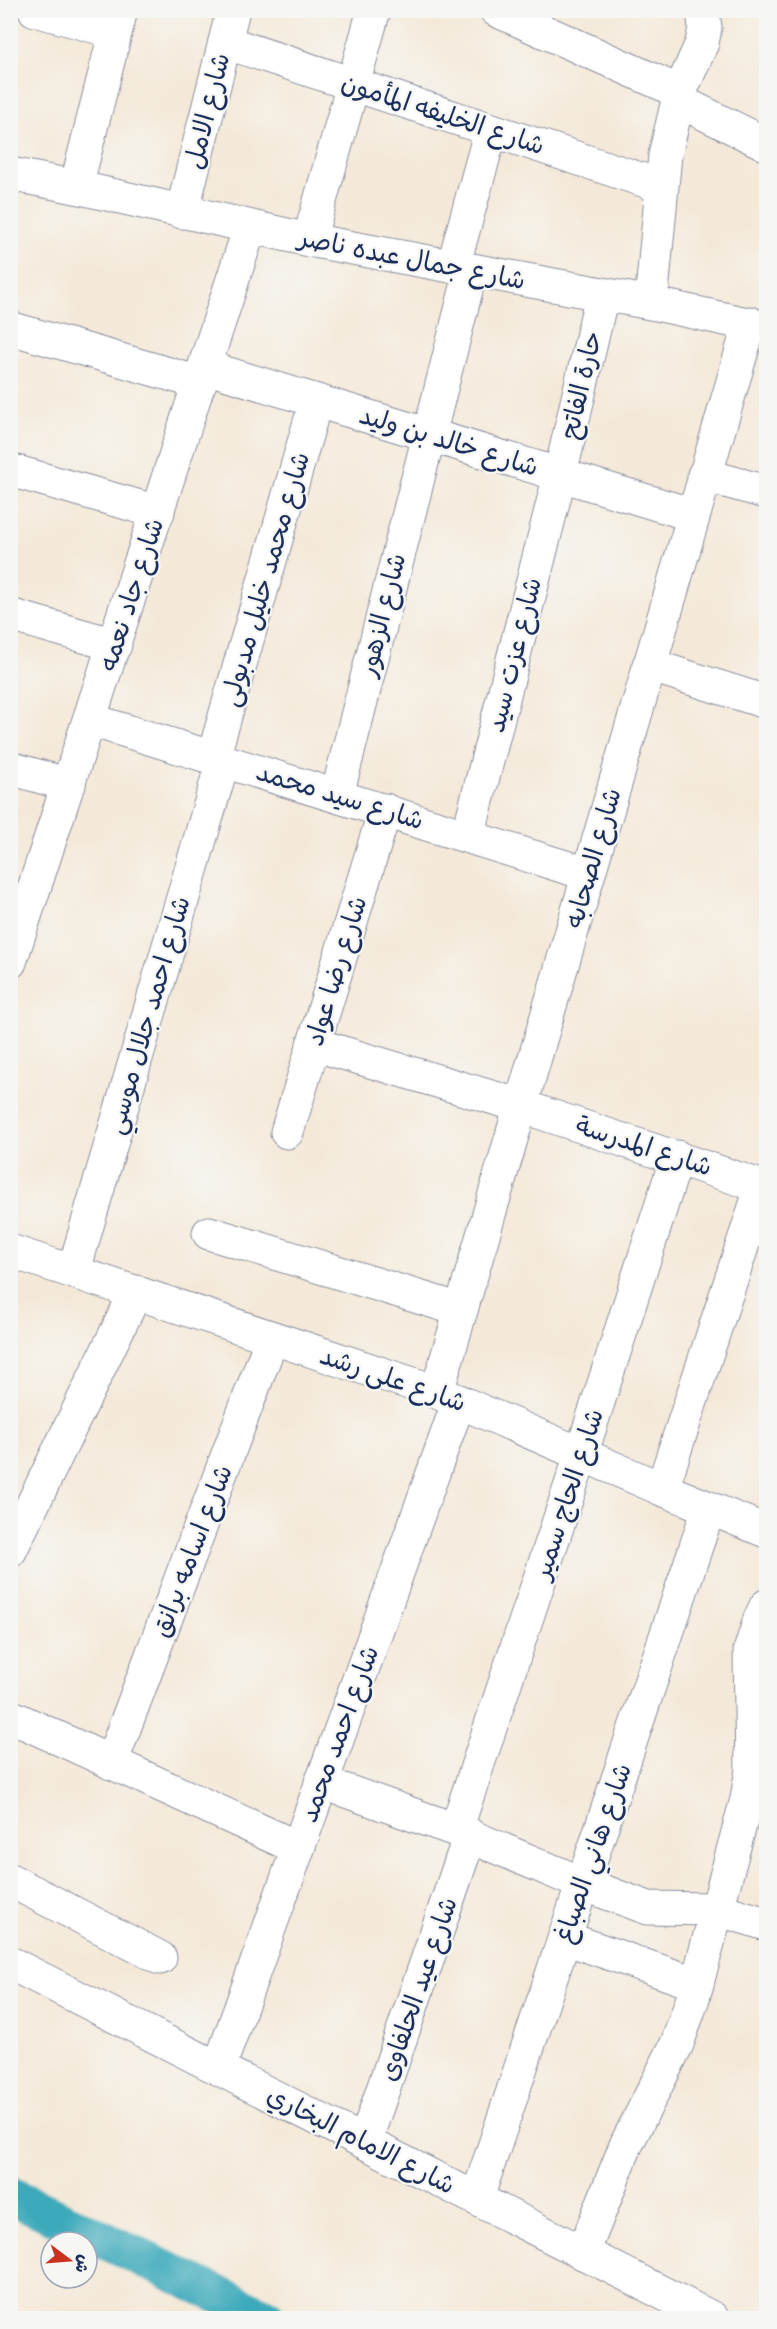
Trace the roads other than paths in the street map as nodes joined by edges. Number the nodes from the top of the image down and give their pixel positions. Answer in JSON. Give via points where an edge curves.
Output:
{"nodes":[{"id":1,"x":35,"y":10,"type":"edge"},
{"id":2,"x":233,"y":10,"type":"edge"},
{"id":3,"x":374,"y":10,"type":"edge"},
{"id":4,"x":496,"y":10,"type":"edge"},
{"id":5,"x":703,"y":10,"type":"edge"},
{"id":6,"x":118,"y":21,"type":"edge"},
{"id":7,"x":225,"y":42,"type":"junction"},
{"id":8,"x":352,"y":85,"type":"junction"},
{"id":9,"x":678,"y":96,"type":"junction"},
{"id":10,"x":491,"y":130,"type":"junction"},
{"id":11,"x":766,"y":144,"type":"edge"},
{"id":12,"x":10,"y":174,"type":"edge"},
{"id":13,"x":661,"y":186,"type":"junction"},
{"id":14,"x":76,"y":187,"type":"junction"},
{"id":15,"x":182,"y":212,"type":"junction"},
{"id":16,"x":250,"y":227,"type":"junction"},
{"id":17,"x":309,"y":240,"type":"junction"},
{"id":18,"x":462,"y":269,"type":"junction"},
{"id":19,"x":602,"y":295,"type":"junction"},
{"id":20,"x":651,"y":303,"type":"junction"},
{"id":21,"x":758,"y":325,"type":"edge"},
{"id":22,"x":10,"y":328,"type":"edge"},
{"id":23,"x":202,"y":375,"type":"junction"},
{"id":24,"x":316,"y":401,"type":"junction"},
{"id":25,"x":428,"y":435,"type":"junction"},
{"id":26,"x":10,"y":470,"type":"edge"},
{"id":27,"x":560,"y":475,"type":"junction"},
{"id":28,"x":704,"y":475,"type":"junction"},
{"id":29,"x":766,"y":492,"type":"edge"},
{"id":30,"x":158,"y":512,"type":"junction"},
{"id":31,"x":693,"y":515,"type":"junction"},
{"id":32,"x":10,"y":615,"type":"edge"},
{"id":33,"x":115,"y":645,"type":"junction"},
{"id":34,"x":649,"y":666,"type":"junction"},
{"id":35,"x":766,"y":702,"type":"edge"},
{"id":36,"x":91,"y":720,"type":"junction"},
{"id":37,"x":218,"y":759,"type":"junction"},
{"id":38,"x":10,"y":768,"type":"edge"},
{"id":39,"x":69,"y":784,"type":"junction"},
{"id":40,"x":337,"y":795,"type":"junction"},
{"id":41,"x":385,"y":810,"type":"junction"},
{"id":42,"x":468,"y":836,"type":"junction"},
{"id":43,"x":588,"y":874,"type":"junction"},
{"id":44,"x":16,"y":930,"type":"edge"},
{"id":45,"x":10,"y":962,"type":"edge"},
{"id":46,"x":313,"y":1044,"type":"junction"},
{"id":47,"x":521,"y":1106,"type":"junction"},
{"id":48,"x":287,"y":1132,"type":"dead end"},
{"id":49,"x":677,"y":1157,"type":"junction"},
{"id":50,"x":764,"y":1187,"type":"edge"},
{"id":51,"x":209,"y":1233,"type":"dead end"},
{"id":52,"x":10,"y":1251,"type":"edge"},
{"id":53,"x":74,"y":1270,"type":"junction"},
{"id":54,"x":136,"y":1292,"type":"junction"},
{"id":55,"x":461,"y":1310,"type":"junction"},
{"id":56,"x":272,"y":1338,"type":"junction"},
{"id":57,"x":448,"y":1396,"type":"junction"},
{"id":58,"x":581,"y":1455,"type":"junction"},
{"id":59,"x":662,"y":1489,"type":"junction"},
{"id":60,"x":709,"y":1508,"type":"junction"},
{"id":61,"x":766,"y":1531,"type":"edge"},
{"id":62,"x":10,"y":1551,"type":"edge"},
{"id":63,"x":766,"y":1606,"type":"edge"},
{"id":64,"x":10,"y":1716,"type":"edge"},
{"id":65,"x":759,"y":1742,"type":"edge"},
{"id":66,"x":111,"y":1763,"type":"junction"},
{"id":67,"x":321,"y":1782,"type":"junction"},
{"id":68,"x":463,"y":1833,"type":"junction"},
{"id":69,"x":298,"y":1848,"type":"junction"},
{"id":70,"x":10,"y":1880,"type":"edge"},
{"id":71,"x":583,"y":1884,"type":"junction"},
{"id":72,"x":717,"y":1909,"type":"junction"},
{"id":73,"x":766,"y":1924,"type":"edge"},
{"id":74,"x":565,"y":1938,"type":"junction"},
{"id":75,"x":160,"y":1958,"type":"dead end"},
{"id":76,"x":10,"y":1963,"type":"edge"},
{"id":77,"x":698,"y":1984,"type":"junction"},
{"id":78,"x":219,"y":2068,"type":"junction"},
{"id":79,"x":365,"y":2142,"type":"junction"},
{"id":80,"x":477,"y":2198,"type":"junction"},
{"id":81,"x":583,"y":2253,"type":"junction"},
{"id":82,"x":712,"y":2319,"type":"edge"}],
"edges":[{"from":1,"to":6,"type":"street"},
{"from":2,"to":7,"type":"street","name":"شارع الامل"},
{"from":3,"to":8,"type":"street"},
{"from":4,"to":9,"type":"street"},
{"from":5,"to":9,"type":"street","via":[[702,43]]},
{"from":6,"to":14,"type":"street"},
{"from":7,"to":8,"type":"street","name":"شارع الخليفه المأمون"},
{"from":7,"to":15,"type":"street","name":"شارع الامل"},
{"from":8,"to":10,"type":"street","name":"شارع الخليفه المأمون"},
{"from":8,"to":17,"type":"street"},
{"from":9,"to":11,"type":"street"},
{"from":9,"to":13,"type":"street"},
{"from":10,"to":13,"type":"street","name":"شارع الخليفه المأمون"},
{"from":10,"to":18,"type":"street","name":"شارع الزهور"},
{"from":12,"to":14,"type":"street","name":"شارع جمال عبده ناصر"},
{"from":13,"to":20,"type":"street"},
{"from":14,"to":15,"type":"street","name":"شارع جمال عبده ناصر"},
{"from":15,"to":16,"type":"street","name":"شارع جمال عبده ناصر"},
{"from":16,"to":17,"type":"street","name":"شارع جمال عبده ناصر"},
{"from":16,"to":23,"type":"street","name":"شارع جاد نعمه"},
{"from":17,"to":18,"type":"street","name":"شارع جمال عبده ناصر"},
{"from":18,"to":19,"type":"street","name":"شارع جمال عبده ناصر"},
{"from":18,"to":25,"type":"street","name":"شارع الزهور"},
{"from":19,"to":20,"type":"street","name":"شارع جمال عبده ناصر"},
{"from":19,"to":27,"type":"street","name":"حارة الفاتح"},
{"from":20,"to":21,"type":"street","name":"شارع جمال عبده ناصر"},
{"from":21,"to":28,"type":"street","name":"شارع الصحابه"},
{"from":22,"to":23,"type":"street","name":"شارع خالد بن وليد"},
{"from":23,"to":24,"type":"street","name":"شارع خالد بن وليد"},
{"from":23,"to":30,"type":"street","name":"شارع جاد نعمه"},
{"from":24,"to":25,"type":"street","name":"شارع خالد بن وليد"},
{"from":24,"to":37,"type":"street","name":"شارع محمد خليل مدبولى"},
{"from":25,"to":27,"type":"street","name":"شارع خالد بن وليد"},
{"from":25,"to":40,"type":"street","name":"شارع الزهور"},
{"from":26,"to":30,"type":"street"},
{"from":27,"to":31,"type":"street","name":"شارع خالد بن وليد"},
{"from":27,"to":42,"type":"street","name":"شارع عزت سيد"},
{"from":28,"to":29,"type":"street"},
{"from":28,"to":31,"type":"street","name":"شارع الصحابه"},
{"from":30,"to":33,"type":"street","name":"شارع جاد نعمه"},
{"from":31,"to":34,"type":"street","name":"شارع الصحابه"},
{"from":32,"to":33,"type":"street"},
{"from":33,"to":36,"type":"street","name":"شارع جاد نعمه"},
{"from":34,"to":35,"type":"street"},
{"from":34,"to":43,"type":"street","name":"شارع الصحابه"},
{"from":36,"to":37,"type":"street","name":"شارع سيد محمد"},
{"from":36,"to":39,"type":"street","name":"شارع جاد نعمه"},
{"from":37,"to":40,"type":"street","name":"شارع سيد محمد"},
{"from":37,"to":53,"type":"street","name":"شارع احمد جلال موسي"},
{"from":38,"to":39,"type":"street"},
{"from":39,"to":44,"type":"street","name":"شارع جاد نعمه"},
{"from":40,"to":41,"type":"street","name":"شارع سيد محمد"},
{"from":41,"to":42,"type":"street","name":"شارع سيد محمد"},
{"from":41,"to":46,"type":"street","name":"شارع رضا عواد"},
{"from":42,"to":43,"type":"street","name":"شارع سيد محمد"},
{"from":43,"to":47,"type":"street","name":"شارع الصحابه"},
{"from":44,"to":45,"type":"street","name":"شارع جاد نعمه"},
{"from":46,"to":47,"type":"street","name":"شارع المدرسة"},
{"from":46,"to":48,"type":"street","name":"شارع رضا عواد"},
{"from":47,"to":49,"type":"street","name":"شارع المدرسة"},
{"from":47,"to":55,"type":"street","name":"شارع الصحابه"},
{"from":49,"to":50,"type":"street","name":"شارع المدرسة"},
{"from":49,"to":58,"type":"street","name":"شارع الحاج سمير"},
{"from":50,"to":59,"type":"street"},
{"from":51,"to":55,"type":"street"},
{"from":52,"to":53,"type":"street","name":"شارع على رشد"},
{"from":53,"to":54,"type":"street","name":"شارع على رشد"},
{"from":54,"to":56,"type":"street","name":"شارع على رشد"},
{"from":54,"to":62,"type":"street"},
{"from":55,"to":57,"type":"street","name":"شارع الصحابه"},
{"from":56,"to":57,"type":"street","name":"شارع على رشد"},
{"from":56,"to":66,"type":"street","name":"شارع اسامه برانق"},
{"from":57,"to":58,"type":"street","name":"شارع على رشد"},
{"from":57,"to":67,"type":"street","name":"شارع احمد محمد"},
{"from":58,"to":59,"type":"street","name":"شارع على رشد"},
{"from":58,"to":68,"type":"street","name":"شارع الحاج سمير"},
{"from":59,"to":60,"type":"street","name":"شارع على رشد"},
{"from":60,"to":61,"type":"street","name":"شارع على رشد"},
{"from":60,"to":71,"type":"street","name":"شارع هاني الصباغ"},
{"from":63,"to":65,"type":"street","via":[[750,1651]]},
{"from":64,"to":66,"type":"street"},
{"from":65,"to":72,"type":"street"},
{"from":66,"to":69,"type":"street"},
{"from":67,"to":68,"type":"street"},
{"from":67,"to":69,"type":"street","name":"شارع احمد محمد"},
{"from":68,"to":71,"type":"street"},
{"from":68,"to":79,"type":"street","name":"شارع عيد الحلفاوى"},
{"from":69,"to":78,"type":"street","name":"شارع احمد محمد"},
{"from":70,"to":75,"type":"street"},
{"from":71,"to":72,"type":"street","via":[[648,1908]]},
{"from":71,"to":74,"type":"street","name":"شارع هاني الصباغ"},
{"from":72,"to":73,"type":"street"},
{"from":72,"to":77,"type":"street"},
{"from":74,"to":77,"type":"street"},
{"from":74,"to":80,"type":"street","name":"شارع هاني الصباغ"},
{"from":76,"to":78,"type":"street","name":"شارع الامام البخاري"},
{"from":77,"to":81,"type":"street","via":[[676,2044],[626,2145]]},
{"from":78,"to":79,"type":"street","name":"شارع الامام البخاري"},
{"from":79,"to":80,"type":"street","name":"شارع الامام البخاري"},
{"from":80,"to":81,"type":"street","name":"شارع الامام البخاري"},
{"from":81,"to":82,"type":"street","name":"شارع الامام البخاري"}]}
